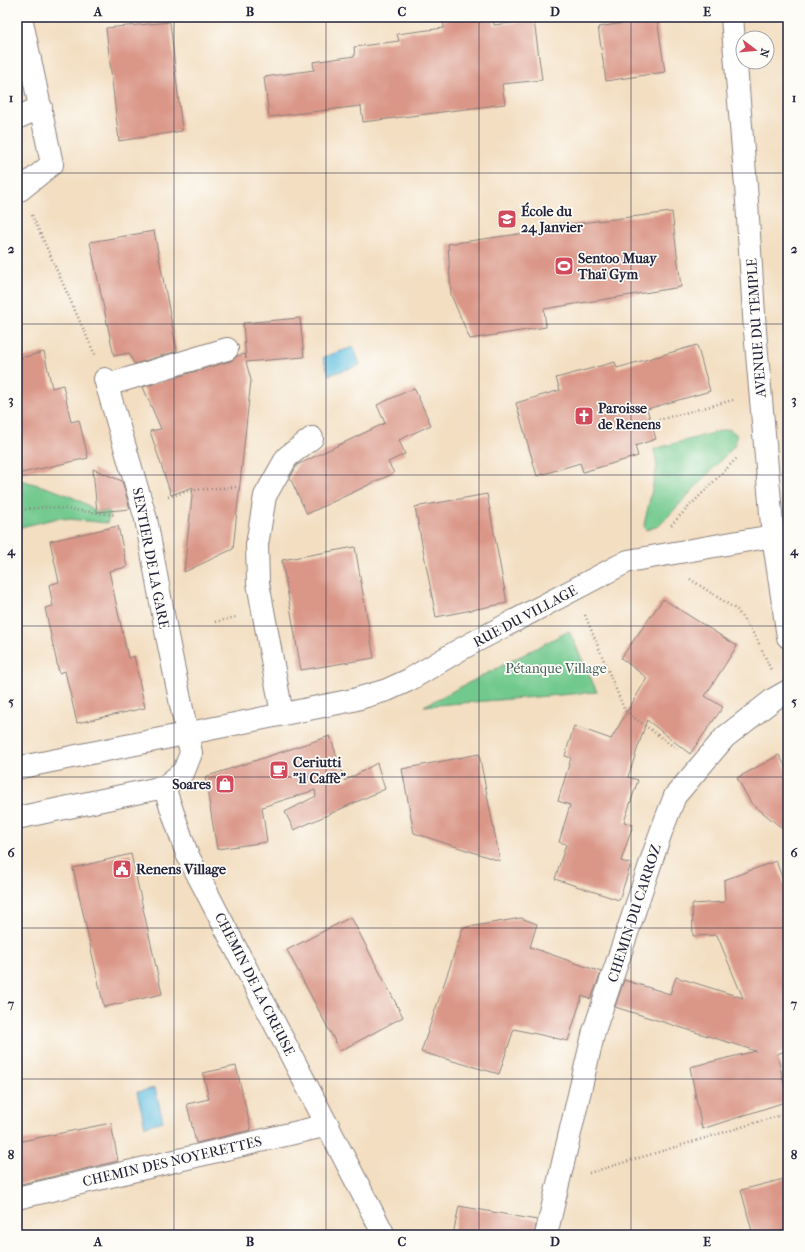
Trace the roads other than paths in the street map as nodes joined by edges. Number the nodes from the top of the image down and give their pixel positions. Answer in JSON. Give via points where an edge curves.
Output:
{"nodes":[{"id":1,"x":21,"y":17,"type":"edge"},
{"id":2,"x":732,"y":17,"type":"edge"},
{"id":3,"x":41,"y":107,"type":"junction"},
{"id":4,"x":17,"y":118,"type":"edge"},
{"id":5,"x":20,"y":190,"type":"road end"},
{"id":6,"x":227,"y":349,"type":"dead end"},
{"id":7,"x":312,"y":438,"type":"dead end"},
{"id":8,"x":773,"y":536,"type":"junction"},
{"id":9,"x":788,"y":637,"type":"edge"},
{"id":10,"x":788,"y":691,"type":"edge"},
{"id":11,"x":282,"y":714,"type":"junction"},
{"id":12,"x":188,"y":733,"type":"junction"},
{"id":13,"x":17,"y":768,"type":"edge"},
{"id":14,"x":164,"y":787,"type":"junction"},
{"id":15,"x":17,"y":818,"type":"edge"},
{"id":16,"x":328,"y":1125,"type":"junction"},
{"id":17,"x":17,"y":1198,"type":"edge"},
{"id":18,"x":384,"y":1235,"type":"edge"},
{"id":19,"x":546,"y":1235,"type":"edge"}],
"edges":[{"from":1,"to":3,"type":"street"},
{"from":2,"to":8,"type":"street","name":"AVENUE DU TEMPLE"},
{"from":3,"to":4,"type":"street"},
{"from":3,"to":5,"type":"street","via":[[52,164]]},
{"from":6,"to":12,"type":"street","name":"SENTIER DE LA GARE","via":[[106,382],[144,512]]},
{"from":7,"to":11,"type":"street","via":[[287,457],[265,496],[257,545],[258,583]]},
{"from":8,"to":9,"type":"street","name":"AVENUE DU TEMPLE"},
{"from":8,"to":11,"type":"street","name":"RUE DU VILLAGE","via":[[628,561],[387,690],[353,700]]},
{"from":10,"to":19,"type":"street","name":"CHEMIN DU CARROZ","via":[[725,737],[675,796],[594,1031]]},
{"from":11,"to":12,"type":"street","name":"RUE DU VILLAGE"},
{"from":12,"to":13,"type":"street","name":"RUE DU VILLAGE"},
{"from":12,"to":14,"type":"street","via":[[191,753],[184,772]]},
{"from":14,"to":15,"type":"street"},
{"from":14,"to":16,"type":"street","name":"CHEMIN DE LA CREUSE","via":[[187,854]]},
{"from":16,"to":17,"type":"street","name":"CHEMIN DES NOYERETTES"},
{"from":16,"to":18,"type":"street","name":"CHEMIN DE LA CREUSE"}]}
